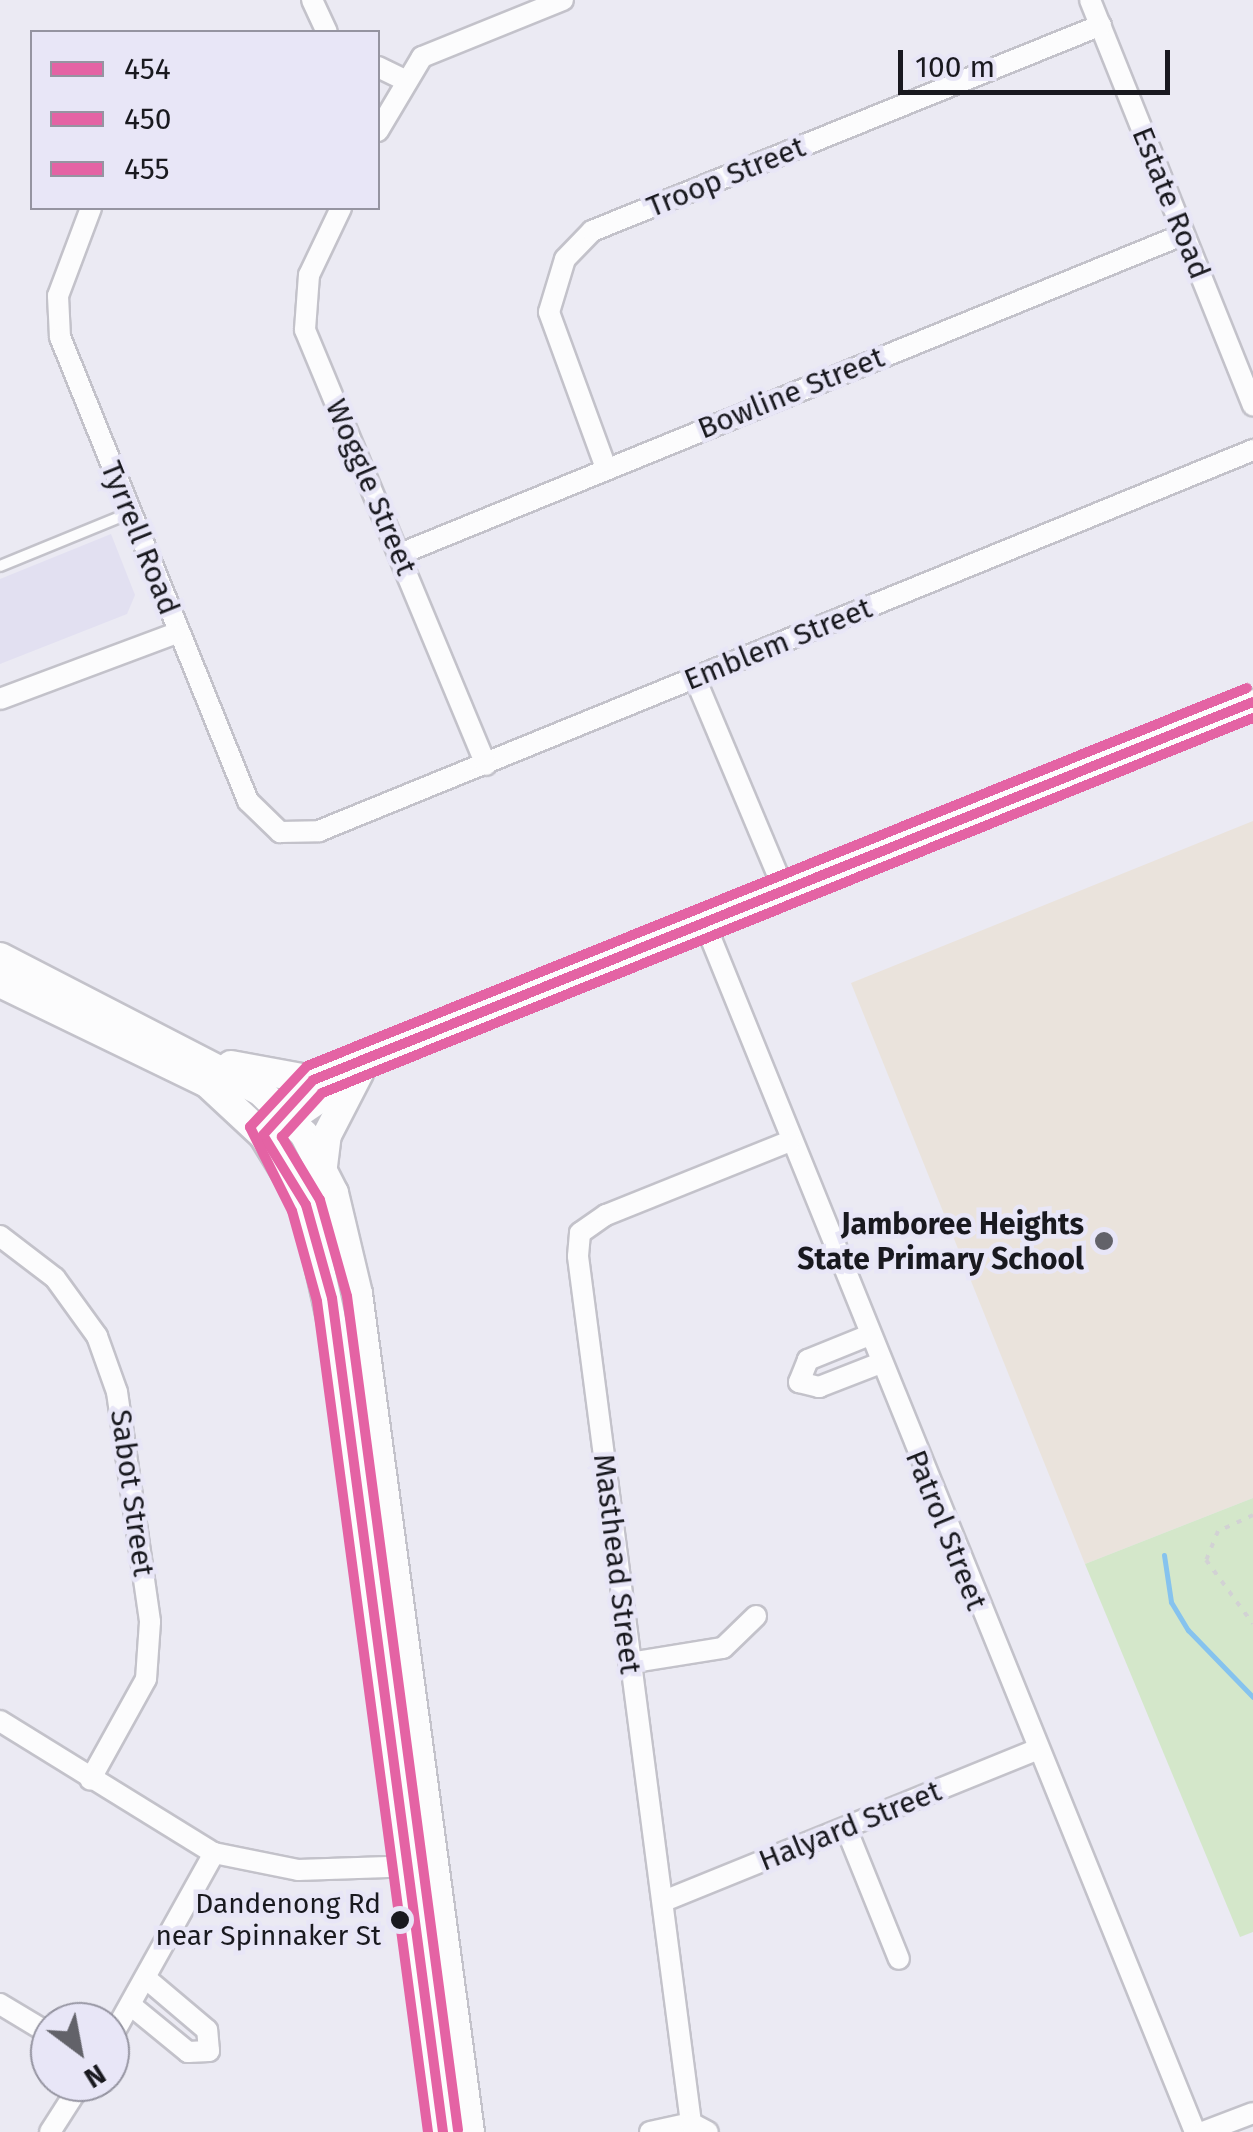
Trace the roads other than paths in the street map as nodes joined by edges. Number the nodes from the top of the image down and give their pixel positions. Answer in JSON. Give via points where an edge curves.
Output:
{"nodes":[{"id":1,"x":312,"y":0,"type":"edge"},
{"id":2,"x":563,"y":0,"type":"edge"},
{"id":3,"x":1090,"y":0,"type":"edge"},
{"id":4,"x":1101,"y":25,"type":"junction"},
{"id":5,"x":320,"y":30,"type":"edge"},
{"id":6,"x":380,"y":68,"type":"edge"},
{"id":7,"x":403,"y":79,"type":"junction"},
{"id":8,"x":380,"y":127,"type":"edge"},
{"id":9,"x":89,"y":210,"type":"edge"},
{"id":10,"x":340,"y":210,"type":"edge"},
{"id":11,"x":1182,"y":236,"type":"junction"},
{"id":12,"x":1253,"y":404,"type":"edge"},
{"id":13,"x":1253,"y":450,"type":"edge"},
{"id":14,"x":606,"y":468,"type":"junction"},
{"id":15,"x":130,"y":514,"type":"junction"},
{"id":16,"x":400,"y":554,"type":"junction"},
{"id":17,"x":0,"y":566,"type":"edge"},
{"id":18,"x":179,"y":632,"type":"junction"},
{"id":19,"x":696,"y":678,"type":"junction"},
{"id":20,"x":0,"y":699,"type":"edge"},
{"id":21,"x":1253,"y":702,"type":"edge"},
{"id":22,"x":486,"y":766,"type":"junction"},
{"id":23,"x":302,"y":836,"type":"joint"},
{"id":24,"x":784,"y":892,"type":"junction"},
{"id":25,"x":705,"y":924,"type":"junction"},
{"id":26,"x":0,"y":957,"type":"edge"},
{"id":27,"x":0,"y":983,"type":"edge"},
{"id":28,"x":427,"y":1035,"type":"junction"},
{"id":29,"x":220,"y":1063,"type":"junction"},
{"id":30,"x":359,"y":1073,"type":"junction"},
{"id":31,"x":314,"y":1080,"type":"junction"},
{"id":32,"x":287,"y":1115,"type":"junction"},
{"id":33,"x":263,"y":1134,"type":"junction"},
{"id":34,"x":790,"y":1141,"type":"junction"},
{"id":35,"x":323,"y":1166,"type":"junction"},
{"id":36,"x":0,"y":1236,"type":"edge"},
{"id":37,"x":866,"y":1336,"type":"junction"},
{"id":38,"x":878,"y":1364,"type":"junction"},
{"id":39,"x":756,"y":1616,"type":"dead end"},
{"id":40,"x":629,"y":1664,"type":"junction"},
{"id":41,"x":0,"y":1721,"type":"edge"},
{"id":42,"x":1036,"y":1750,"type":"junction"},
{"id":43,"x":90,"y":1780,"type":"junction"},
{"id":44,"x":846,"y":1828,"type":"junction"},
{"id":45,"x":214,"y":1853,"type":"junction"},
{"id":46,"x":421,"y":1866,"type":"junction"},
{"id":47,"x":664,"y":1900,"type":"junction"},
{"id":48,"x":899,"y":1959,"type":"dead end"},
{"id":49,"x":149,"y":1980,"type":"junction"},
{"id":50,"x":0,"y":2004,"type":"edge"},
{"id":51,"x":133,"y":2007,"type":"junction"},
{"id":52,"x":130,"y":2011,"type":"edge"},
{"id":53,"x":30,"y":2022,"type":"edge"},
{"id":54,"x":69,"y":2102,"type":"edge"},
{"id":55,"x":1253,"y":2112,"type":"edge"},
{"id":56,"x":700,"y":2127,"type":"edge"},
{"id":57,"x":50,"y":2132,"type":"edge"},
{"id":58,"x":443,"y":2132,"type":"edge"},
{"id":59,"x":470,"y":2132,"type":"edge"},
{"id":60,"x":650,"y":2132,"type":"edge"},
{"id":61,"x":1194,"y":2132,"type":"edge"},
{"id":62,"x":1203,"y":2132,"type":"edge"}],
"edges":[{"from":1,"to":5,"type":"street"},
{"from":2,"to":7,"type":"street","via":[[422,58]]},
{"from":3,"to":4,"type":"street","name":"Estate Road"},
{"from":4,"to":11,"type":"street","name":"Estate Road"},
{"from":4,"to":14,"type":"street","name":"Troop Street","via":[[592,231],[565,259],[549,312]]},
{"from":6,"to":7,"type":"street"},
{"from":7,"to":8,"type":"street"},
{"from":9,"to":15,"type":"street","name":"Tyrrell Road","via":[[58,296],[60,337]]},
{"from":10,"to":16,"type":"street","name":"Woggle Street","via":[[301,307]]},
{"from":11,"to":12,"type":"street","name":"Estate Road"},
{"from":11,"to":14,"type":"street","name":"Bowline Street"},
{"from":13,"to":19,"type":"street","name":"Emblem Street"},
{"from":14,"to":16,"type":"street","name":"Bowline Street"},
{"from":15,"to":17,"type":"lane"},
{"from":15,"to":18,"type":"street","name":"Tyrrell Road"},
{"from":16,"to":22,"type":"street","name":"Woggle Street"},
{"from":18,"to":20,"type":"street"},
{"from":18,"to":23,"type":"street","name":"Tyrrell Road","via":[[248,802],[280,832]]},
{"from":19,"to":22,"type":"street","name":"Emblem Street"},
{"from":19,"to":24,"type":"street"},
{"from":21,"to":24,"type":"street"},
{"from":22,"to":23,"type":"street","name":"Emblem Street"},
{"from":24,"to":25,"type":"street"},
{"from":25,"to":28,"type":"street"},
{"from":25,"to":34,"type":"street","name":"Patrol Street"},
{"from":26,"to":29,"type":"main road"},
{"from":27,"to":33,"type":"main road","via":[[207,1084]]},
{"from":28,"to":30,"type":"street"},
{"from":28,"to":31,"type":"street"},
{"from":29,"to":31,"type":"main road"},
{"from":29,"to":32,"type":"main road"},
{"from":30,"to":32,"type":"street"},
{"from":30,"to":35,"type":"main road","via":[[327,1134]]},
{"from":31,"to":32,"type":"street"},
{"from":32,"to":33,"type":"street"},
{"from":32,"to":35,"type":"main road"},
{"from":33,"to":46,"type":"main road","via":[[306,1205],[332,1298]]},
{"from":34,"to":37,"type":"street","name":"Patrol Street"},
{"from":34,"to":40,"type":"street","name":"Masthead Street","via":[[580,1233]]},
{"from":35,"to":46,"type":"main road","via":[[350,1237]]},
{"from":36,"to":43,"type":"street","name":"Sabot Street","via":[[56,1278],[97,1336],[117,1392],[150,1622],[146,1679]]},
{"from":37,"to":38,"type":"street","name":"Patrol Street"},
{"from":37,"to":38,"type":"street","via":[[808,1360],[800,1382],[820,1387]]},
{"from":38,"to":42,"type":"street","name":"Patrol Street"},
{"from":39,"to":40,"type":"street","via":[[722,1648]]},
{"from":40,"to":47,"type":"street","name":"Masthead Street"},
{"from":41,"to":43,"type":"street"},
{"from":42,"to":44,"type":"street","name":"Halyard Street"},
{"from":42,"to":61,"type":"street","name":"Patrol Street"},
{"from":43,"to":45,"type":"street"},
{"from":44,"to":47,"type":"street","name":"Halyard Street"},
{"from":44,"to":48,"type":"street"},
{"from":45,"to":46,"type":"street","via":[[298,1870]]},
{"from":45,"to":49,"type":"street"},
{"from":46,"to":58,"type":"main road"},
{"from":46,"to":59,"type":"main road"},
{"from":47,"to":56,"type":"street","name":"Masthead Street"},
{"from":49,"to":51,"type":"street"},
{"from":49,"to":51,"type":"street","via":[[208,2030],[209,2051],[188,2052]]},
{"from":50,"to":53,"type":"street"},
{"from":51,"to":52,"type":"street"},
{"from":54,"to":57,"type":"street"},
{"from":55,"to":62,"type":"street"},
{"from":56,"to":60,"type":"street"}]}
